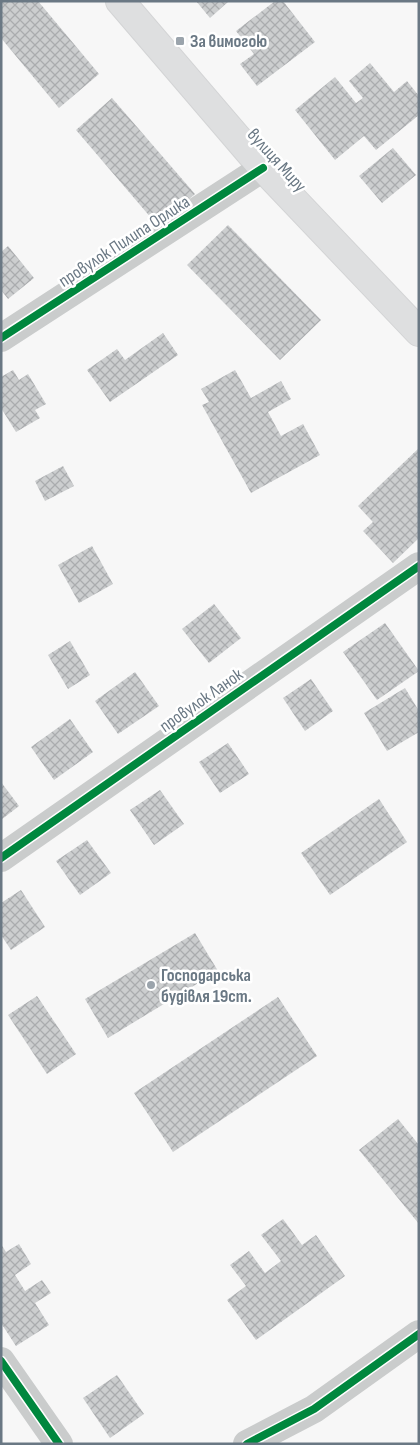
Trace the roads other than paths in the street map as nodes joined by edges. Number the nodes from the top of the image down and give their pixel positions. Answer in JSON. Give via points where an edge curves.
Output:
{"nodes":[{"id":1,"x":120,"y":1,"type":"edge"},
{"id":2,"x":263,"y":168,"type":"junction"},
{"id":3,"x":419,"y":332,"type":"edge"},
{"id":4,"x":1,"y":338,"type":"edge"},
{"id":5,"x":419,"y":566,"type":"edge"},
{"id":6,"x":1,"y":858,"type":"edge"},
{"id":7,"x":419,"y":1334,"type":"edge"},
{"id":8,"x":1,"y":1361,"type":"edge"},
{"id":9,"x":59,"y":1444,"type":"edge"},
{"id":10,"x":247,"y":1444,"type":"edge"}],
"edges":[{"from":1,"to":2,"type":"main road","name":"вулиця Миру"},
{"from":2,"to":3,"type":"main road","name":"вулиця Миру"},
{"from":2,"to":4,"type":"street","name":"провулок Пилипа Орлика"},
{"from":5,"to":6,"type":"street","name":"провулок Ланок"},
{"from":7,"to":10,"type":"street","via":[[314,1409]]},
{"from":8,"to":9,"type":"street"}]}
